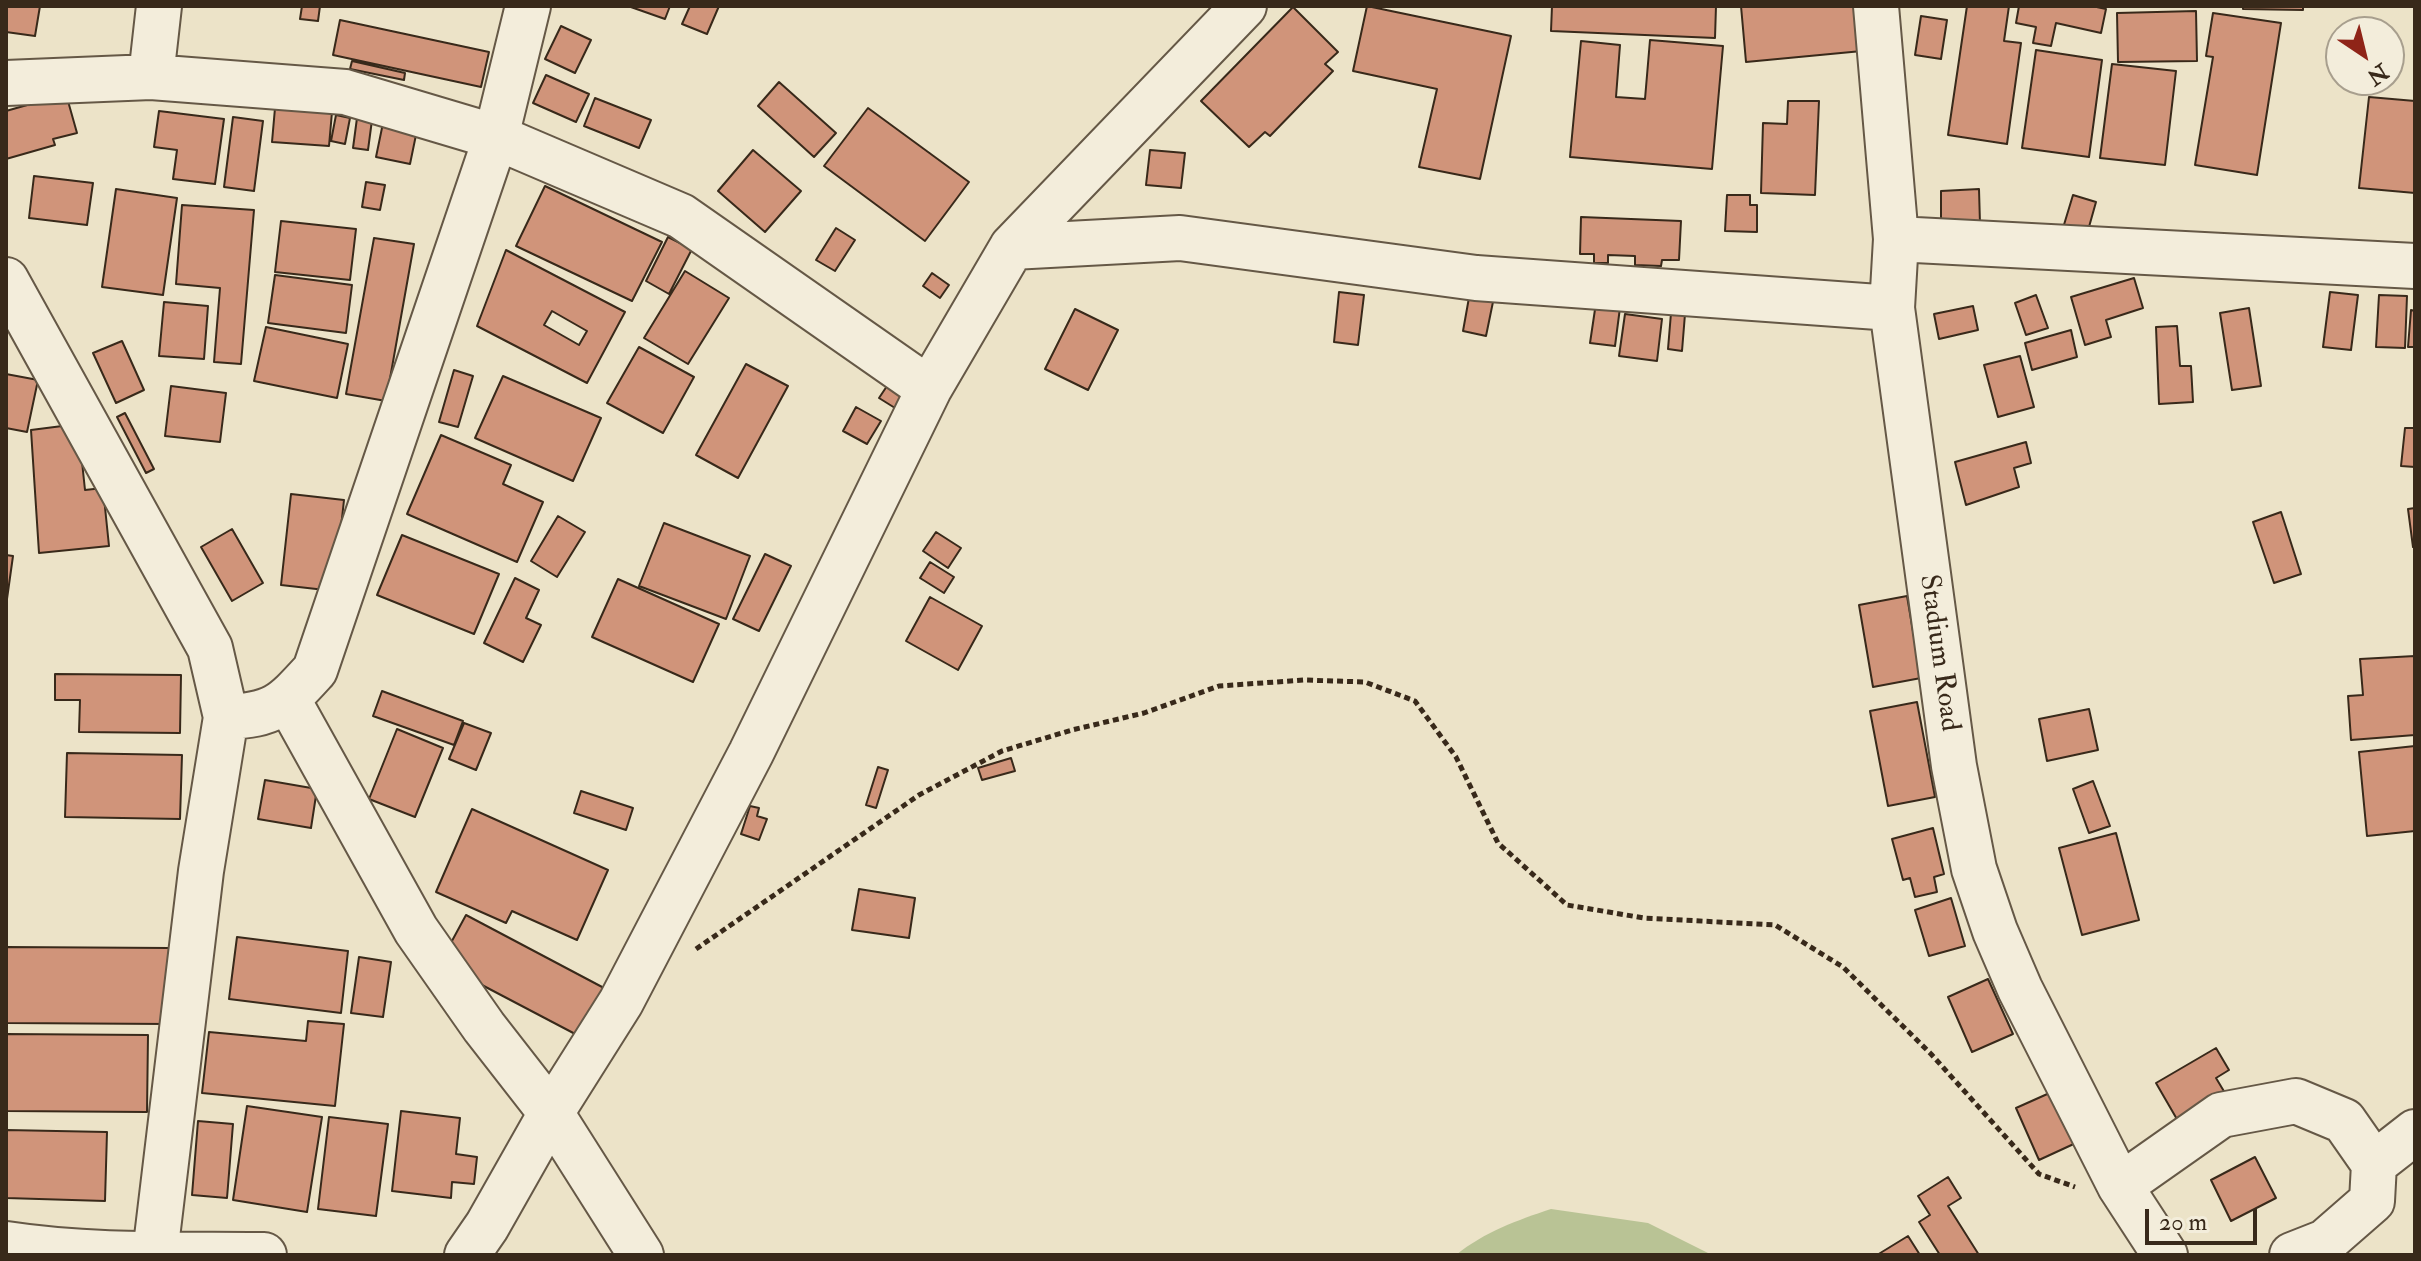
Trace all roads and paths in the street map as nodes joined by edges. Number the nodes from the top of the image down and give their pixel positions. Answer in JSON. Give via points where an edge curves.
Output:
{"nodes":[{"id":1,"x":159,"y":6,"type":"edge"},
{"id":2,"x":528,"y":6,"type":"edge"},
{"id":3,"x":1244,"y":6,"type":"edge"},
{"id":4,"x":1876,"y":6,"type":"edge"},
{"id":5,"x":151,"y":77,"type":"junction"},
{"id":6,"x":6,"y":83,"type":"edge"},
{"id":7,"x":496,"y":137,"type":"junction"},
{"id":8,"x":1896,"y":239,"type":"junction"},
{"id":9,"x":1012,"y":247,"type":"junction"},
{"id":10,"x":2415,"y":266,"type":"edge"},
{"id":11,"x":6,"y":280,"type":"edge"},
{"id":12,"x":1892,"y":308,"type":"junction"},
{"id":13,"x":929,"y":389,"type":"junction"},
{"id":14,"x":288,"y":700,"type":"junction"},
{"id":15,"x":226,"y":717,"type":"junction"},
{"id":16,"x":686,"y":957,"type":"dead end"},
{"id":17,"x":551,"y":1113,"type":"junction"},
{"id":18,"x":2415,"y":1132,"type":"edge"},
{"id":19,"x":2374,"y":1164,"type":"junction"},
{"id":20,"x":2120,"y":1186,"type":"junction"},
{"id":21,"x":28,"y":1249,"type":"edge"},
{"id":22,"x":155,"y":1254,"type":"edge"},
{"id":23,"x":264,"y":1255,"type":"edge"},
{"id":24,"x":467,"y":1255,"type":"edge"},
{"id":25,"x":641,"y":1255,"type":"edge"},
{"id":26,"x":2165,"y":1255,"type":"edge"},
{"id":27,"x":2292,"y":1255,"type":"edge"}],
"edges":[{"from":1,"to":5,"type":"street"},
{"from":2,"to":7,"type":"street"},
{"from":3,"to":9,"type":"street"},
{"from":4,"to":8,"type":"street","name":"Stadium Road"},
{"from":5,"to":6,"type":"street"},
{"from":5,"to":7,"type":"street","via":[[345,92]]},
{"from":7,"to":13,"type":"street","via":[[681,216]]},
{"from":7,"to":14,"type":"street","via":[[315,670]]},
{"from":8,"to":10,"type":"street"},
{"from":8,"to":12,"type":"street","name":"Stadium Road"},
{"from":9,"to":12,"type":"street","via":[[1180,238],[1476,278]]},
{"from":9,"to":13,"type":"street"},
{"from":11,"to":15,"type":"street","via":[[210,648]]},
{"from":12,"to":20,"type":"street","name":"Stadium Road","via":[[1954,766],[1974,869],[2020,989]]},
{"from":13,"to":17,"type":"street","via":[[751,753],[621,1002]]},
{"from":14,"to":15,"type":"street","via":[[257,716]]},
{"from":14,"to":17,"type":"street","via":[[416,930]]},
{"from":15,"to":22,"type":"street","via":[[201,871]]},
{"from":16,"to":20,"type":"path","via":[[919,795],[1002,751],[1144,713],[1219,686],[1365,682],[1415,701],[1456,757],[1498,843],[1567,905],[1644,918],[1775,925],[1843,967],[1931,1054],[2039,1174],[2081,1189]]},
{"from":17,"to":24,"type":"street"},
{"from":17,"to":25,"type":"street"},
{"from":18,"to":19,"type":"street"},
{"from":19,"to":20,"type":"street","via":[[2344,1121],[2296,1101],[2221,1115]]},
{"from":19,"to":27,"type":"street","via":[[2372,1201],[2325,1242]]},
{"from":20,"to":26,"type":"street","name":"Stadium Road"},
{"from":21,"to":22,"type":"street"},
{"from":22,"to":23,"type":"street"}]}
